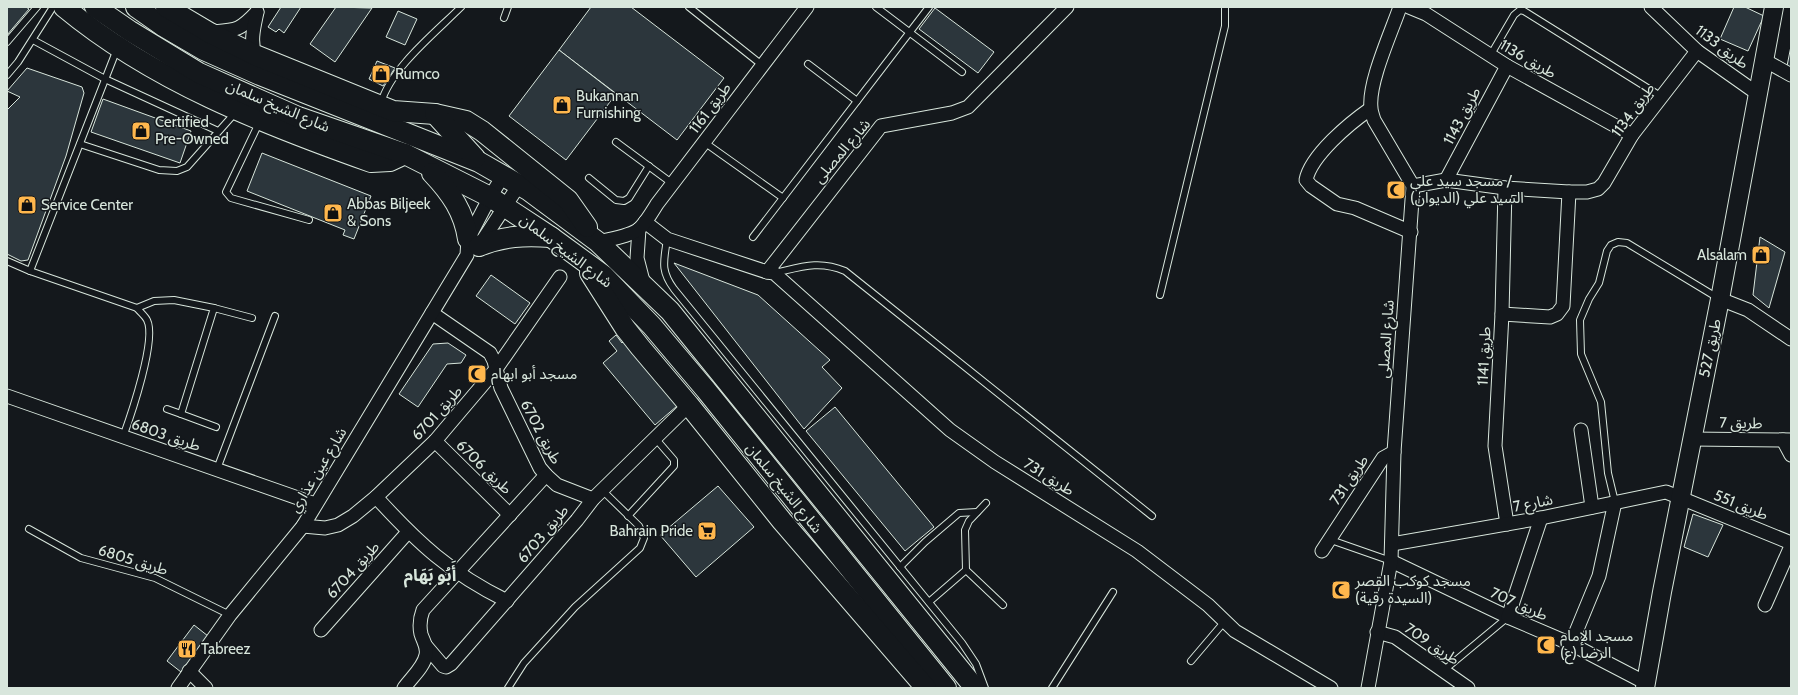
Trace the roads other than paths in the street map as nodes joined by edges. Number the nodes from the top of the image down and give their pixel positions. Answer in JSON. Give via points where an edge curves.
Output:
{"nodes":[{"id":1,"x":37,"y":7,"type":"edge"},
{"id":2,"x":53,"y":7,"type":"edge"},
{"id":3,"x":64,"y":7,"type":"edge"},
{"id":4,"x":95,"y":7,"type":"edge"},
{"id":5,"x":136,"y":7,"type":"edge"},
{"id":6,"x":166,"y":7,"type":"edge"},
{"id":7,"x":461,"y":7,"type":"edge"},
{"id":8,"x":508,"y":7,"type":"edge"},
{"id":9,"x":807,"y":7,"type":"edge"},
{"id":10,"x":876,"y":7,"type":"edge"},
{"id":11,"x":929,"y":7,"type":"edge"},
{"id":12,"x":1068,"y":7,"type":"edge"},
{"id":13,"x":1225,"y":7,"type":"edge"},
{"id":14,"x":1400,"y":7,"type":"edge"},
{"id":15,"x":1409,"y":7,"type":"edge"},
{"id":16,"x":1651,"y":7,"type":"edge"},
{"id":17,"x":1774,"y":7,"type":"edge"},
{"id":18,"x":693,"y":8,"type":"edge"},
{"id":19,"x":258,"y":10,"type":"edge"},
{"id":20,"x":1429,"y":11,"type":"edge"},
{"id":21,"x":504,"y":18,"type":"dead end"},
{"id":22,"x":210,"y":32,"type":"junction"},
{"id":23,"x":909,"y":32,"type":"junction"},
{"id":24,"x":33,"y":40,"type":"junction"},
{"id":25,"x":7,"y":42,"type":"edge"},
{"id":26,"x":118,"y":46,"type":"junction"},
{"id":27,"x":1697,"y":51,"type":"junction"},
{"id":28,"x":255,"y":55,"type":"junction"},
{"id":29,"x":1490,"y":56,"type":"junction"},
{"id":30,"x":1764,"y":60,"type":"junction"},
{"id":31,"x":808,"y":64,"type":"dead end"},
{"id":32,"x":762,"y":66,"type":"junction"},
{"id":33,"x":1507,"y":66,"type":"junction"},
{"id":34,"x":962,"y":72,"type":"dead end"},
{"id":35,"x":7,"y":75,"type":"edge"},
{"id":36,"x":1791,"y":75,"type":"edge"},
{"id":37,"x":106,"y":79,"type":"junction"},
{"id":38,"x":1758,"y":94,"type":"junction"},
{"id":39,"x":1662,"y":97,"type":"junction"},
{"id":40,"x":857,"y":101,"type":"junction"},
{"id":41,"x":380,"y":105,"type":"junction"},
{"id":42,"x":1370,"y":109,"type":"junction"},
{"id":43,"x":238,"y":110,"type":"junction"},
{"id":44,"x":435,"y":114,"type":"junction"},
{"id":45,"x":275,"y":120,"type":"junction"},
{"id":46,"x":218,"y":131,"type":"junction"},
{"id":47,"x":1632,"y":135,"type":"junction"},
{"id":48,"x":616,"y":142,"type":"dead end"},
{"id":49,"x":704,"y":142,"type":"junction"},
{"id":50,"x":80,"y":144,"type":"junction"},
{"id":51,"x":479,"y":162,"type":"junction"},
{"id":52,"x":425,"y":166,"type":"junction"},
{"id":53,"x":649,"y":166,"type":"junction"},
{"id":54,"x":589,"y":178,"type":"dead end"},
{"id":55,"x":511,"y":180,"type":"junction"},
{"id":56,"x":1446,"y":180,"type":"junction"},
{"id":57,"x":673,"y":184,"type":"junction"},
{"id":58,"x":1413,"y":186,"type":"junction"},
{"id":59,"x":1505,"y":188,"type":"junction"},
{"id":60,"x":1569,"y":192,"type":"junction"},
{"id":61,"x":783,"y":198,"type":"junction"},
{"id":62,"x":498,"y":202,"type":"junction"},
{"id":63,"x":309,"y":220,"type":"dead end"},
{"id":64,"x":642,"y":226,"type":"junction"},
{"id":65,"x":1410,"y":232,"type":"junction"},
{"id":66,"x":551,"y":237,"type":"junction"},
{"id":67,"x":753,"y":237,"type":"dead end"},
{"id":68,"x":667,"y":239,"type":"junction"},
{"id":69,"x":598,"y":242,"type":"junction"},
{"id":70,"x":471,"y":247,"type":"junction"},
{"id":71,"x":580,"y":257,"type":"junction"},
{"id":72,"x":7,"y":260,"type":"edge"},
{"id":73,"x":30,"y":271,"type":"junction"},
{"id":74,"x":770,"y":272,"type":"junction"},
{"id":75,"x":560,"y":277,"type":"dead end"},
{"id":76,"x":644,"y":285,"type":"junction"},
{"id":77,"x":1160,"y":295,"type":"dead end"},
{"id":78,"x":1720,"y":299,"type":"junction"},
{"id":79,"x":137,"y":308,"type":"junction"},
{"id":80,"x":214,"y":308,"type":"junction"},
{"id":81,"x":432,"y":313,"type":"junction"},
{"id":82,"x":1502,"y":314,"type":"junction"},
{"id":83,"x":275,"y":316,"type":"dead end"},
{"id":84,"x":252,"y":318,"type":"dead end"},
{"id":85,"x":1791,"y":339,"type":"edge"},
{"id":86,"x":496,"y":369,"type":"junction"},
{"id":87,"x":7,"y":396,"type":"edge"},
{"id":88,"x":689,"y":405,"type":"junction"},
{"id":89,"x":168,"y":409,"type":"dead end"},
{"id":90,"x":181,"y":414,"type":"junction"},
{"id":91,"x":216,"y":427,"type":"dead end"},
{"id":92,"x":1581,"y":430,"type":"dead end"},
{"id":93,"x":123,"y":437,"type":"junction"},
{"id":94,"x":655,"y":438,"type":"junction"},
{"id":95,"x":1691,"y":439,"type":"junction"},
{"id":96,"x":1787,"y":440,"type":"edge"},
{"id":97,"x":435,"y":441,"type":"junction"},
{"id":98,"x":1394,"y":452,"type":"junction"},
{"id":99,"x":1791,"y":455,"type":"edge"},
{"id":100,"x":217,"y":469,"type":"junction"},
{"id":101,"x":546,"y":475,"type":"junction"},
{"id":102,"x":597,"y":494,"type":"junction"},
{"id":103,"x":1680,"y":496,"type":"junction"},
{"id":104,"x":376,"y":497,"type":"junction"},
{"id":105,"x":1615,"y":502,"type":"junction"},
{"id":106,"x":986,"y":503,"type":"dead end"},
{"id":107,"x":316,"y":504,"type":"junction"},
{"id":108,"x":1592,"y":507,"type":"junction"},
{"id":109,"x":977,"y":512,"type":"junction"},
{"id":110,"x":510,"y":514,"type":"junction"},
{"id":111,"x":628,"y":516,"type":"junction"},
{"id":112,"x":1152,"y":516,"type":"dead end"},
{"id":113,"x":1541,"y":518,"type":"junction"},
{"id":114,"x":1507,"y":524,"type":"junction"},
{"id":115,"x":303,"y":526,"type":"junction"},
{"id":116,"x":29,"y":529,"type":"dead end"},
{"id":117,"x":408,"y":532,"type":"junction"},
{"id":118,"x":1328,"y":539,"type":"junction"},
{"id":119,"x":1791,"y":543,"type":"edge"},
{"id":120,"x":1392,"y":544,"type":"junction"},
{"id":121,"x":1791,"y":546,"type":"edge"},
{"id":122,"x":1322,"y":551,"type":"dead end"},
{"id":123,"x":1391,"y":561,"type":"junction"},
{"id":124,"x":900,"y":567,"type":"junction"},
{"id":125,"x":966,"y":570,"type":"junction"},
{"id":126,"x":457,"y":573,"type":"junction"},
{"id":127,"x":1113,"y":592,"type":"dead end"},
{"id":128,"x":507,"y":601,"type":"junction"},
{"id":129,"x":929,"y":602,"type":"junction"},
{"id":130,"x":1003,"y":605,"type":"dead end"},
{"id":131,"x":1765,"y":605,"type":"dead end"},
{"id":132,"x":230,"y":614,"type":"junction"},
{"id":133,"x":1508,"y":617,"type":"junction"},
{"id":134,"x":1225,"y":622,"type":"junction"},
{"id":135,"x":321,"y":630,"type":"dead end"},
{"id":136,"x":1377,"y":632,"type":"junction"},
{"id":137,"x":1571,"y":644,"type":"junction"},
{"id":138,"x":426,"y":646,"type":"junction"},
{"id":139,"x":1191,"y":661,"type":"dead end"},
{"id":140,"x":188,"y":671,"type":"junction"},
{"id":141,"x":1443,"y":671,"type":"junction"},
{"id":142,"x":1645,"y":685,"type":"edge"},
{"id":143,"x":178,"y":688,"type":"edge"},
{"id":144,"x":206,"y":688,"type":"edge"},
{"id":145,"x":404,"y":688,"type":"edge"},
{"id":146,"x":508,"y":688,"type":"edge"},
{"id":147,"x":926,"y":688,"type":"edge"},
{"id":148,"x":946,"y":688,"type":"edge"},
{"id":149,"x":975,"y":688,"type":"edge"},
{"id":150,"x":985,"y":688,"type":"edge"},
{"id":151,"x":1052,"y":688,"type":"edge"},
{"id":152,"x":1331,"y":688,"type":"edge"},
{"id":153,"x":1368,"y":688,"type":"edge"},
{"id":154,"x":1468,"y":688,"type":"edge"}],
"edges":[{"from":1,"to":25,"type":"lane"},
{"from":2,"to":24,"type":"lane"},
{"from":3,"to":26,"type":"main road"},
{"from":4,"to":45,"type":"main road","name":"شارع الشيخ سلمان"},
{"from":5,"to":51,"type":"main road","name":"شارع الشيخ سلمان","via":[[204,50],[260,75]]},
{"from":6,"to":22,"type":"main road"},
{"from":7,"to":41,"type":"lane","via":[[398,70]]},
{"from":8,"to":21,"type":"lane"},
{"from":9,"to":32,"type":"street","name":"طريق 1161"},
{"from":10,"to":23,"type":"lane"},
{"from":11,"to":23,"type":"lane"},
{"from":12,"to":74,"type":"street","name":"شارع المصلى","via":[[968,107],[952,113],[881,126]]},
{"from":13,"to":77,"type":"lane","via":[[1225,26]]},
{"from":14,"to":42,"type":"street","via":[[1372,91]]},
{"from":15,"to":20,"type":"street","name":"طريق 1136"},
{"from":16,"to":27,"type":"street","name":"طريق 1133"},
{"from":17,"to":30,"type":"street","name":"طريق 527"},
{"from":18,"to":32,"type":"lane"},
{"from":19,"to":22,"type":"street","via":[[242,27],[231,31]]},
{"from":19,"to":28,"type":"street","via":[[252,38]]},
{"from":20,"to":29,"type":"street","name":"طريق 1136"},
{"from":22,"to":28,"type":"main road"},
{"from":23,"to":34,"type":"lane"},
{"from":23,"to":40,"type":"lane"},
{"from":24,"to":35,"type":"lane"},
{"from":24,"to":37,"type":"lane"},
{"from":26,"to":37,"type":"lane"},
{"from":26,"to":43,"type":"main road","via":[[172,78]]},
{"from":27,"to":38,"type":"street","name":"طريق 1133"},
{"from":27,"to":39,"type":"street","name":"طريق 1134"},
{"from":28,"to":41,"type":"main road"},
{"from":29,"to":33,"type":"street","name":"طريق 1136"},
{"from":29,"to":39,"type":"lane","via":[[1514,15],[1524,10]]},
{"from":30,"to":36,"type":"street"},
{"from":30,"to":38,"type":"street","name":"طريق 527"},
{"from":31,"to":40,"type":"lane"},
{"from":32,"to":49,"type":"street","name":"طريق 1161"},
{"from":33,"to":47,"type":"street","name":"طريق 1136"},
{"from":33,"to":56,"type":"street","name":"طريق 1143"},
{"from":37,"to":46,"type":"lane"},
{"from":37,"to":50,"type":"lane"},
{"from":38,"to":78,"type":"street","name":"طريق 527"},
{"from":39,"to":47,"type":"street","name":"طريق 1134"},
{"from":40,"to":61,"type":"lane"},
{"from":41,"to":44,"type":"main road","via":[[393,111]]},
{"from":42,"to":58,"type":"street"},
{"from":42,"to":65,"type":"street","via":[[1326,147],[1308,172],[1306,180],[1337,204],[1355,208]]},
{"from":43,"to":45,"type":"main road"},
{"from":43,"to":46,"type":"lane"},
{"from":44,"to":51,"type":"main road"},
{"from":44,"to":69,"type":"main road","via":[[466,121],[482,131],[568,200]]},
{"from":45,"to":52,"type":"main road","name":"شارع الشيخ سلمان","via":[[371,162],[390,161],[405,154]]},
{"from":45,"to":63,"type":"lane","via":[[250,139],[226,192],[230,198]]},
{"from":46,"to":50,"type":"lane","via":[[187,167],[177,171],[159,170]]},
{"from":47,"to":60,"type":"street","name":"طريق 1134","via":[[1598,189]]},
{"from":48,"to":53,"type":"lane"},
{"from":49,"to":57,"type":"street","name":"طريق 1161"},
{"from":49,"to":61,"type":"lane"},
{"from":50,"to":73,"type":"lane"},
{"from":51,"to":55,"type":"main road","name":"شارع الشيخ سلمان"},
{"from":52,"to":62,"type":"main road","name":"شارع الشيخ سلمان"},
{"from":52,"to":70,"type":"main road","via":[[453,198],[464,219]]},
{"from":53,"to":54,"type":"lane","via":[[629,198],[624,201],[616,200]]},
{"from":53,"to":57,"type":"lane"},
{"from":55,"to":62,"type":"street"},
{"from":55,"to":62,"type":"street"},
{"from":55,"to":69,"type":"main road","name":"شارع الشيخ سلمان"},
{"from":56,"to":58,"type":"street"},
{"from":56,"to":59,"type":"street"},
{"from":57,"to":64,"type":"street","name":"طريق 1161"},
{"from":58,"to":65,"type":"street","name":"شارع المصلى"},
{"from":59,"to":60,"type":"street"},
{"from":59,"to":82,"type":"street","name":"طريق 1141"},
{"from":60,"to":82,"type":"street","via":[[1563,306],[1557,314],[1550,316]]},
{"from":61,"to":67,"type":"lane"},
{"from":62,"to":66,"type":"main road","name":"شارع الشيخ سلمان"},
{"from":62,"to":70,"type":"street","name":"شارع عين عذاري"},
{"from":62,"to":70,"type":"street","name":"شارع عين عذاري"},
{"from":64,"to":68,"type":"street"},
{"from":64,"to":69,"type":"street"},
{"from":64,"to":76,"type":"street","via":[[637,258]]},
{"from":65,"to":98,"type":"street","name":"شارع المصلى"},
{"from":66,"to":70,"type":"main road","via":[[527,235],[503,238]]},
{"from":66,"to":71,"type":"main road","name":"شارع الشيخ سلمان"},
{"from":68,"to":74,"type":"street"},
{"from":68,"to":124,"type":"lane","via":[[663,268],[668,281]]},
{"from":69,"to":76,"type":"main road","name":"شارع الشيخ سلمان"},
{"from":70,"to":81,"type":"street","name":"شارع عين عذاري"},
{"from":71,"to":88,"type":"main road","via":[[625,328]]},
{"from":71,"to":148,"type":"main road","name":"شارع الشيخ سلمان","via":[[603,275],[706,390]]},
{"from":72,"to":73,"type":"lane"},
{"from":73,"to":79,"type":"lane"},
{"from":74,"to":112,"type":"lane","via":[[819,264],[845,271]]},
{"from":74,"to":134,"type":"street","name":"طريق 731","via":[[950,430],[995,462],[1137,551],[1208,605]]},
{"from":75,"to":86,"type":"street","name":"طريق 6701"},
{"from":76,"to":149,"type":"main road","name":"شارع الشيخ سلمان","via":[[670,311]]},
{"from":78,"to":85,"type":"street","via":[[1748,310]]},
{"from":78,"to":95,"type":"street","name":"طريق 527"},
{"from":78,"to":105,"type":"lane","via":[[1627,243],[1618,242],[1611,245],[1607,251],[1599,283],[1589,298],[1580,320],[1581,354],[1601,402],[1608,473]]},
{"from":79,"to":80,"type":"lane","via":[[154,301],[174,300]]},
{"from":79,"to":93,"type":"lane","via":[[147,320],[150,337]]},
{"from":80,"to":84,"type":"lane"},
{"from":80,"to":90,"type":"lane"},
{"from":81,"to":86,"type":"street","name":"طريق 6702","via":[[490,353]]},
{"from":81,"to":107,"type":"street","name":"شارع عين عذاري"},
{"from":82,"to":114,"type":"street","name":"طريق 1141","via":[[1495,446]]},
{"from":83,"to":100,"type":"lane"},
{"from":86,"to":97,"type":"street","name":"طريق 6701"},
{"from":86,"to":101,"type":"street","name":"طريق 6702","via":[[501,388],[538,464]]},
{"from":87,"to":93,"type":"street","name":"طريق 6803"},
{"from":88,"to":94,"type":"street","name":"طريق 6703"},
{"from":88,"to":147,"type":"main road","via":[[782,521]]},
{"from":89,"to":90,"type":"lane"},
{"from":90,"to":91,"type":"lane"},
{"from":92,"to":108,"type":"street"},
{"from":93,"to":100,"type":"street","name":"طريق 6803"},
{"from":94,"to":102,"type":"street","name":"طريق 6703"},
{"from":94,"to":111,"type":"lane","via":[[674,460],[674,466]]},
{"from":95,"to":96,"type":"street","name":"طريق 7"},
{"from":95,"to":103,"type":"street","name":"طريق 527"},
{"from":96,"to":99,"type":"street"},
{"from":97,"to":104,"type":"street","name":"طريق 6701"},
{"from":97,"to":110,"type":"street","name":"طريق 6706"},
{"from":98,"to":118,"type":"street","name":"طريق 731","via":[[1383,458]]},
{"from":98,"to":120,"type":"street","name":"شارع المصلى"},
{"from":100,"to":107,"type":"street","name":"طريق 6803"},
{"from":101,"to":102,"type":"street","name":"طريق 6702","via":[[557,485]]},
{"from":101,"to":110,"type":"street","name":"طريق 6706"},
{"from":102,"to":111,"type":"lane"},
{"from":102,"to":128,"type":"street","name":"طريق 6703"},
{"from":103,"to":105,"type":"street","name":"شارع 7","via":[[1666,492]]},
{"from":103,"to":119,"type":"street","name":"طريق 551"},
{"from":103,"to":142,"type":"street","name":"طريق 527"},
{"from":104,"to":115,"type":"street","name":"طريق 6701","via":[[353,516],[338,524],[325,528]]},
{"from":104,"to":117,"type":"street"},
{"from":105,"to":108,"type":"street","name":"شارع 7"},
{"from":105,"to":137,"type":"street","via":[[1599,576]]},
{"from":106,"to":109,"type":"lane"},
{"from":107,"to":115,"type":"street","name":"شارع عين عذاري"},
{"from":108,"to":113,"type":"street","name":"شارع 7"},
{"from":109,"to":124,"type":"lane","via":[[959,513]]},
{"from":109,"to":125,"type":"lane","via":[[968,521],[965,530]]},
{"from":110,"to":126,"type":"street","name":"طريق 6706"},
{"from":111,"to":146,"type":"lane","via":[[639,526],[644,538],[640,548],[575,607],[524,664]]},
{"from":113,"to":114,"type":"street","name":"شارع 7"},
{"from":113,"to":133,"type":"street"},
{"from":114,"to":120,"type":"street","name":"شارع 7"},
{"from":115,"to":132,"type":"street","name":"شارع عين عذاري"},
{"from":116,"to":132,"type":"lane","name":"طريق 6805","via":[[81,558],[155,578]]},
{"from":117,"to":126,"type":"street"},
{"from":117,"to":135,"type":"street","name":"طريق 6704"},
{"from":118,"to":122,"type":"street","name":"طريق 731"},
{"from":118,"to":123,"type":"lane"},
{"from":120,"to":123,"type":"street","name":"شارع المصلى"},
{"from":121,"to":131,"type":"street"},
{"from":123,"to":133,"type":"street","name":"طريق 707"},
{"from":123,"to":136,"type":"street","name":"شارع المصلى"},
{"from":124,"to":129,"type":"lane"},
{"from":125,"to":129,"type":"lane"},
{"from":125,"to":130,"type":"lane"},
{"from":126,"to":128,"type":"street"},
{"from":126,"to":138,"type":"street","name":"طريق 6706","via":[[423,610],[420,625]]},
{"from":127,"to":151,"type":"lane"},
{"from":128,"to":138,"type":"street","name":"طريق 6703","via":[[448,666],[441,665]]},
{"from":129,"to":150,"type":"lane","via":[[969,652]]},
{"from":132,"to":140,"type":"street","name":"شارع عين عذاري"},
{"from":133,"to":137,"type":"street","name":"طريق 707"},
{"from":133,"to":141,"type":"lane"},
{"from":134,"to":139,"type":"lane"},
{"from":134,"to":152,"type":"street","name":"طريق 731","via":[[1235,632]]},
{"from":136,"to":141,"type":"street","name":"طريق 709","via":[[1395,637]]},
{"from":136,"to":153,"type":"street","name":"شارع المصلى"},
{"from":137,"to":142,"type":"street","name":"طريق 707"},
{"from":138,"to":145,"type":"street","via":[[424,661]]},
{"from":140,"to":143,"type":"street","name":"شارع عين عذاري"},
{"from":140,"to":144,"type":"street"},
{"from":141,"to":154,"type":"street","name":"طريق 709"}]}
